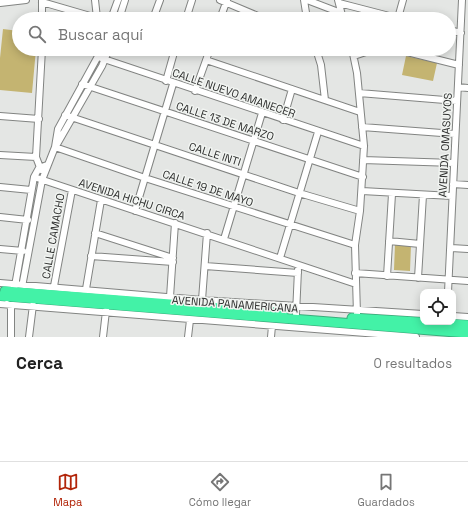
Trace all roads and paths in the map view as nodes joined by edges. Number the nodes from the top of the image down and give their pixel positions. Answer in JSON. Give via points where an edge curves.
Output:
{"nodes":[{"id":1,"x":26,"y":0,"type":"edge"},
{"id":2,"x":95,"y":0,"type":"edge"},
{"id":3,"x":118,"y":0,"type":"edge"},
{"id":4,"x":125,"y":0,"type":"edge"},
{"id":5,"x":160,"y":0,"type":"edge"},
{"id":6,"x":192,"y":0,"type":"edge"},
{"id":7,"x":306,"y":0,"type":"edge"},
{"id":8,"x":402,"y":0,"type":"edge"},
{"id":9,"x":462,"y":0,"type":"edge"},
{"id":10,"x":42,"y":1,"type":"edge"},
{"id":11,"x":224,"y":1,"type":"edge"},
{"id":12,"x":339,"y":2,"type":"edge"},
{"id":13,"x":0,"y":3,"type":"edge"},
{"id":14,"x":42,"y":12,"type":"edge"},
{"id":15,"x":78,"y":12,"type":"edge"},
{"id":16,"x":96,"y":12,"type":"edge"},
{"id":17,"x":114,"y":12,"type":"edge"},
{"id":18,"x":121,"y":12,"type":"edge"},
{"id":19,"x":156,"y":12,"type":"edge"},
{"id":20,"x":188,"y":12,"type":"edge"},
{"id":21,"x":222,"y":12,"type":"edge"},
{"id":22,"x":249,"y":12,"type":"edge"},
{"id":23,"x":307,"y":12,"type":"edge"},
{"id":24,"x":333,"y":12,"type":"edge"},
{"id":25,"x":341,"y":12,"type":"edge"},
{"id":26,"x":367,"y":12,"type":"edge"},
{"id":27,"x":400,"y":12,"type":"edge"},
{"id":28,"x":456,"y":31,"type":"edge"},
{"id":29,"x":461,"y":32,"type":"junction"},
{"id":30,"x":460,"y":50,"type":"junction"},
{"id":31,"x":468,"y":50,"type":"edge"},
{"id":32,"x":42,"y":56,"type":"edge"},
{"id":33,"x":106,"y":56,"type":"edge"},
{"id":34,"x":172,"y":56,"type":"edge"},
{"id":35,"x":207,"y":56,"type":"edge"},
{"id":36,"x":318,"y":56,"type":"edge"},
{"id":37,"x":354,"y":56,"type":"edge"},
{"id":38,"x":423,"y":56,"type":"edge"},
{"id":39,"x":98,"y":57,"type":"joint"},
{"id":40,"x":105,"y":60,"type":"junction"},
{"id":41,"x":206,"y":60,"type":"junction"},
{"id":42,"x":459,"y":65,"type":"junction"},
{"id":43,"x":166,"y":81,"type":"junction"},
{"id":44,"x":82,"y":84,"type":"junction"},
{"id":45,"x":173,"y":84,"type":"junction"},
{"id":46,"x":90,"y":87,"type":"junction"},
{"id":47,"x":458,"y":87,"type":"junction"},
{"id":48,"x":468,"y":88,"type":"edge"},
{"id":49,"x":292,"y":89,"type":"junction"},
{"id":50,"x":195,"y":91,"type":"junction"},
{"id":51,"x":359,"y":93,"type":"junction"},
{"id":52,"x":325,"y":100,"type":"junction"},
{"id":53,"x":457,"y":101,"type":"junction"},
{"id":54,"x":164,"y":112,"type":"junction"},
{"id":55,"x":360,"y":112,"type":"junction"},
{"id":56,"x":262,"y":113,"type":"junction"},
{"id":57,"x":65,"y":115,"type":"junction"},
{"id":58,"x":0,"y":116,"type":"edge"},
{"id":59,"x":73,"y":118,"type":"junction"},
{"id":60,"x":39,"y":119,"type":"junction"},
{"id":61,"x":282,"y":120,"type":"junction"},
{"id":62,"x":362,"y":127,"type":"junction"},
{"id":63,"x":318,"y":132,"type":"junction"},
{"id":64,"x":456,"y":134,"type":"junction"},
{"id":65,"x":254,"y":141,"type":"junction"},
{"id":66,"x":154,"y":145,"type":"junction"},
{"id":67,"x":364,"y":146,"type":"junction"},
{"id":68,"x":55,"y":147,"type":"junction"},
{"id":69,"x":0,"y":155,"type":"edge"},
{"id":70,"x":36,"y":157,"type":"junction"},
{"id":71,"x":310,"y":159,"type":"junction"},
{"id":72,"x":363,"y":160,"type":"junction"},
{"id":73,"x":454,"y":163,"type":"junction"},
{"id":74,"x":41,"y":170,"type":"junction"},
{"id":75,"x":244,"y":174,"type":"junction"},
{"id":76,"x":363,"y":176,"type":"junction"},
{"id":77,"x":34,"y":177,"type":"junction"},
{"id":78,"x":145,"y":178,"type":"junction"},
{"id":79,"x":42,"y":180,"type":"junction"},
{"id":80,"x":453,"y":184,"type":"junction"},
{"id":81,"x":468,"y":185,"type":"edge"},
{"id":82,"x":0,"y":187,"type":"edge"},
{"id":83,"x":31,"y":190,"type":"junction"},
{"id":84,"x":72,"y":190,"type":"junction"},
{"id":85,"x":362,"y":191,"type":"junction"},
{"id":86,"x":299,"y":193,"type":"junction"},
{"id":87,"x":392,"y":194,"type":"junction"},
{"id":88,"x":423,"y":195,"type":"junction"},
{"id":89,"x":452,"y":196,"type":"junction"},
{"id":90,"x":101,"y":200,"type":"junction"},
{"id":91,"x":234,"y":207,"type":"junction"},
{"id":92,"x":135,"y":211,"type":"junction"},
{"id":93,"x":360,"y":211,"type":"junction"},
{"id":94,"x":0,"y":217,"type":"edge"},
{"id":95,"x":26,"y":220,"type":"junction"},
{"id":96,"x":34,"y":221,"type":"junction"},
{"id":97,"x":175,"y":223,"type":"junction"},
{"id":98,"x":290,"y":225,"type":"junction"},
{"id":99,"x":95,"y":233,"type":"junction"},
{"id":100,"x":207,"y":233,"type":"junction"},
{"id":101,"x":224,"y":239,"type":"junction"},
{"id":102,"x":389,"y":241,"type":"junction"},
{"id":103,"x":420,"y":244,"type":"junction"},
{"id":104,"x":355,"y":245,"type":"junction"},
{"id":105,"x":451,"y":248,"type":"junction"},
{"id":106,"x":0,"y":249,"type":"edge"},
{"id":107,"x":468,"y":249,"type":"edge"},
{"id":108,"x":20,"y":251,"type":"junction"},
{"id":109,"x":28,"y":251,"type":"junction"},
{"id":110,"x":91,"y":256,"type":"junction"},
{"id":111,"x":280,"y":258,"type":"junction"},
{"id":112,"x":173,"y":260,"type":"junction"},
{"id":113,"x":299,"y":265,"type":"junction"},
{"id":114,"x":205,"y":266,"type":"junction"},
{"id":115,"x":298,"y":273,"type":"junction"},
{"id":116,"x":355,"y":273,"type":"junction"},
{"id":117,"x":387,"y":276,"type":"junction"},
{"id":118,"x":418,"y":278,"type":"junction"},
{"id":119,"x":449,"y":280,"type":"junction"},
{"id":120,"x":468,"y":281,"type":"edge"},
{"id":121,"x":0,"y":283,"type":"edge"},
{"id":122,"x":356,"y":284,"type":"junction"},
{"id":123,"x":54,"y":286,"type":"junction"},
{"id":124,"x":86,"y":288,"type":"junction"},
{"id":125,"x":448,"y":289,"type":"edge"},
{"id":126,"x":0,"y":290,"type":"edge"},
{"id":127,"x":14,"y":294,"type":"edge"},
{"id":128,"x":0,"y":296,"type":"edge"},
{"id":129,"x":170,"y":297,"type":"junction"},
{"id":130,"x":202,"y":300,"type":"junction"},
{"id":131,"x":34,"y":304,"type":"junction"},
{"id":132,"x":106,"y":310,"type":"junction"},
{"id":133,"x":296,"y":310,"type":"junction"},
{"id":134,"x":420,"y":315,"type":"edge"},
{"id":135,"x":456,"y":316,"type":"edge"},
{"id":136,"x":468,"y":318,"type":"edge"},
{"id":137,"x":190,"y":320,"type":"junction"},
{"id":138,"x":355,"y":325,"type":"edge"},
{"id":139,"x":468,"y":325,"type":"edge"},
{"id":140,"x":272,"y":326,"type":"junction"},
{"id":141,"x":374,"y":328,"type":"edge"},
{"id":142,"x":468,"y":333,"type":"edge"},
{"id":143,"x":440,"y":334,"type":"edge"},
{"id":144,"x":11,"y":337,"type":"edge"},
{"id":145,"x":29,"y":337,"type":"edge"},
{"id":146,"x":103,"y":337,"type":"edge"},
{"id":147,"x":188,"y":337,"type":"edge"},
{"id":148,"x":271,"y":337,"type":"edge"},
{"id":149,"x":409,"y":337,"type":"edge"},
{"id":150,"x":416,"y":337,"type":"edge"}],
"edges":[{"from":1,"to":13,"type":"street"},
{"from":2,"to":16,"type":"street"},
{"from":3,"to":17,"type":"street"},
{"from":4,"to":18,"type":"street"},
{"from":5,"to":19,"type":"street"},
{"from":6,"to":20,"type":"street"},
{"from":7,"to":23,"type":"street"},
{"from":7,"to":24,"type":"street"},
{"from":8,"to":27,"type":"street"},
{"from":9,"to":29,"type":"street","name":"AVENIDA OMASUYOS"},
{"from":10,"to":14,"type":"street"},
{"from":10,"to":15,"type":"street"},
{"from":11,"to":21,"type":"street"},
{"from":11,"to":22,"type":"street"},
{"from":12,"to":25,"type":"street"},
{"from":12,"to":26,"type":"street"},
{"from":28,"to":29,"type":"street"},
{"from":29,"to":30,"type":"street","name":"AVENIDA OMASUYOS"},
{"from":30,"to":31,"type":"street"},
{"from":30,"to":42,"type":"street","name":"AVENIDA OMASUYOS"},
{"from":32,"to":60,"type":"street"},
{"from":33,"to":40,"type":"street"},
{"from":34,"to":43,"type":"street"},
{"from":35,"to":41,"type":"street"},
{"from":36,"to":52,"type":"street"},
{"from":37,"to":51,"type":"street"},
{"from":38,"to":42,"type":"street"},
{"from":39,"to":40,"type":"street","name":"CALLE NUEVO AMANECER"},
{"from":39,"to":44,"type":"street"},
{"from":40,"to":43,"type":"street","name":"CALLE NUEVO AMANECER"},
{"from":40,"to":46,"type":"street"},
{"from":41,"to":49,"type":"street"},
{"from":41,"to":50,"type":"street"},
{"from":42,"to":47,"type":"street","name":"AVENIDA OMASUYOS"},
{"from":43,"to":45,"type":"street","name":"CALLE NUEVO AMANECER"},
{"from":44,"to":46,"type":"street","name":"CALLE 13 DE MARZO"},
{"from":44,"to":57,"type":"street"},
{"from":45,"to":50,"type":"street","name":"CALLE NUEVO AMANECER"},
{"from":45,"to":54,"type":"street"},
{"from":46,"to":54,"type":"street","name":"CALLE 13 DE MARZO"},
{"from":46,"to":59,"type":"street"},
{"from":47,"to":48,"type":"street"},
{"from":47,"to":53,"type":"street","name":"AVENIDA OMASUYOS"},
{"from":49,"to":52,"type":"street"},
{"from":49,"to":61,"type":"street"},
{"from":50,"to":56,"type":"street","name":"CALLE NUEVO AMANECER"},
{"from":51,"to":53,"type":"street"},
{"from":51,"to":55,"type":"street"},
{"from":52,"to":55,"type":"street"},
{"from":53,"to":64,"type":"street","name":"AVENIDA OMASUYOS"},
{"from":54,"to":65,"type":"street","name":"CALLE 13 DE MARZO"},
{"from":54,"to":66,"type":"street"},
{"from":55,"to":62,"type":"street"},
{"from":56,"to":61,"type":"street","name":"CALLE NUEVO AMANECER"},
{"from":56,"to":65,"type":"street"},
{"from":57,"to":59,"type":"street","name":"CALLE INTI"},
{"from":57,"to":68,"type":"street","via":[[58,129]]},
{"from":58,"to":60,"type":"street"},
{"from":59,"to":66,"type":"street","name":"CALLE INTI"},
{"from":59,"to":68,"type":"street"},
{"from":60,"to":70,"type":"street"},
{"from":61,"to":63,"type":"street","name":"CALLE NUEVO AMANECER"},
{"from":62,"to":64,"type":"street"},
{"from":62,"to":67,"type":"street"},
{"from":63,"to":67,"type":"street","name":"CALLE NUEVO AMANECER"},
{"from":63,"to":71,"type":"street"},
{"from":64,"to":73,"type":"street","name":"AVENIDA OMASUYOS"},
{"from":65,"to":71,"type":"street","name":"CALLE 13 DE MARZO"},
{"from":65,"to":75,"type":"street"},
{"from":66,"to":75,"type":"street","name":"CALLE INTI"},
{"from":66,"to":78,"type":"street"},
{"from":67,"to":72,"type":"street"},
{"from":68,"to":74,"type":"street","via":[[47,165]]},
{"from":68,"to":78,"type":"street","name":"CALLE 19 DE MAYO"},
{"from":69,"to":70,"type":"street"},
{"from":70,"to":74,"type":"street"},
{"from":71,"to":76,"type":"street","name":"CALLE 13 DE MARZO"},
{"from":71,"to":86,"type":"street"},
{"from":72,"to":73,"type":"street"},
{"from":72,"to":76,"type":"street"},
{"from":73,"to":80,"type":"street","name":"AVENIDA OMASUYOS"},
{"from":74,"to":77,"type":"street"},
{"from":74,"to":79,"type":"street"},
{"from":75,"to":86,"type":"street","name":"CALLE INTI"},
{"from":75,"to":91,"type":"street"},
{"from":76,"to":85,"type":"street"},
{"from":77,"to":79,"type":"street","name":"AVENIDA HICHU CIRCA"},
{"from":77,"to":83,"type":"street"},
{"from":78,"to":91,"type":"street","name":"CALLE 19 DE MAYO"},
{"from":78,"to":92,"type":"street"},
{"from":79,"to":84,"type":"street","name":"AVENIDA HICHU CIRCA"},
{"from":79,"to":96,"type":"street"},
{"from":80,"to":81,"type":"street"},
{"from":80,"to":89,"type":"street","name":"AVENIDA OMASUYOS"},
{"from":82,"to":83,"type":"street"},
{"from":83,"to":95,"type":"street"},
{"from":84,"to":90,"type":"street","name":"AVENIDA HICHU CIRCA"},
{"from":84,"to":123,"type":"street","name":"CALLE CAMACHO"},
{"from":85,"to":87,"type":"street"},
{"from":85,"to":93,"type":"street"},
{"from":86,"to":93,"type":"street","name":"CALLE INTI"},
{"from":86,"to":98,"type":"street"},
{"from":87,"to":88,"type":"street"},
{"from":87,"to":102,"type":"street"},
{"from":88,"to":89,"type":"street"},
{"from":88,"to":103,"type":"street"},
{"from":89,"to":105,"type":"street","name":"AVENIDA OMASUYOS"},
{"from":90,"to":92,"type":"street","name":"AVENIDA HICHU CIRCA"},
{"from":90,"to":99,"type":"street"},
{"from":91,"to":98,"type":"street","name":"CALLE 19 DE MAYO"},
{"from":91,"to":101,"type":"street"},
{"from":92,"to":97,"type":"street","name":"AVENIDA HICHU CIRCA"},
{"from":93,"to":104,"type":"street"},
{"from":94,"to":95,"type":"street"},
{"from":95,"to":96,"type":"street"},
{"from":95,"to":108,"type":"street"},
{"from":96,"to":109,"type":"street"},
{"from":97,"to":100,"type":"street","name":"AVENIDA HICHU CIRCA"},
{"from":97,"to":112,"type":"street"},
{"from":98,"to":104,"type":"street","name":"CALLE 19 DE MAYO"},
{"from":98,"to":111,"type":"street"},
{"from":99,"to":110,"type":"street"},
{"from":99,"to":112,"type":"street"},
{"from":100,"to":101,"type":"street","name":"AVENIDA HICHU CIRCA"},
{"from":100,"to":114,"type":"street"},
{"from":101,"to":111,"type":"street","name":"AVENIDA HICHU CIRCA"},
{"from":102,"to":103,"type":"street"},
{"from":102,"to":117,"type":"street"},
{"from":103,"to":118,"type":"street"},
{"from":104,"to":116,"type":"street"},
{"from":105,"to":107,"type":"street"},
{"from":105,"to":119,"type":"street","name":"AVENIDA OMASUYOS"},
{"from":106,"to":108,"type":"street"},
{"from":108,"to":109,"type":"street"},
{"from":108,"to":127,"type":"street"},
{"from":109,"to":127,"type":"street"},
{"from":110,"to":112,"type":"street"},
{"from":110,"to":124,"type":"street"},
{"from":111,"to":113,"type":"street","name":"AVENIDA HICHU CIRCA"},
{"from":112,"to":129,"type":"street"},
{"from":113,"to":115,"type":"street"},
{"from":113,"to":122,"type":"street","name":"AVENIDA HICHU CIRCA"},
{"from":114,"to":115,"type":"street"},
{"from":114,"to":130,"type":"street"},
{"from":115,"to":133,"type":"street"},
{"from":116,"to":117,"type":"street"},
{"from":116,"to":122,"type":"street"},
{"from":117,"to":118,"type":"street"},
{"from":118,"to":119,"type":"street"},
{"from":119,"to":120,"type":"street"},
{"from":119,"to":125,"type":"street","name":"AVENIDA OMASUYOS"},
{"from":121,"to":127,"type":"street","name":"AVENIDA PANAMERICANA"},
{"from":122,"to":138,"type":"street"},
{"from":123,"to":124,"type":"street","name":"AVENIDA PANAMERICANA"},
{"from":123,"to":127,"type":"street","name":"AVENIDA PANAMERICANA"},
{"from":124,"to":129,"type":"street","name":"AVENIDA PANAMERICANA"},
{"from":126,"to":127,"type":"highway","name":"AVENIDA PANAMERICANA"},
{"from":127,"to":128,"type":"highway","name":"AVENIDA PANAMERICANA"},
{"from":127,"to":131,"type":"highway","name":"AVENIDA PANAMERICANA"},
{"from":127,"to":131,"type":"street","name":"AVENIDA PANAMERICANA"},
{"from":127,"to":133,"type":"highway","name":"AVENIDA PANAMERICANA"},
{"from":127,"to":144,"type":"street","via":[[11,306]]},
{"from":129,"to":130,"type":"street","name":"AVENIDA PANAMERICANA"},
{"from":130,"to":133,"type":"street","name":"AVENIDA PANAMERICANA"},
{"from":131,"to":132,"type":"highway","name":"AVENIDA PANAMERICANA"},
{"from":131,"to":145,"type":"street"},
{"from":132,"to":137,"type":"street"},
{"from":132,"to":138,"type":"highway","name":"AVENIDA PANAMERICANA"},
{"from":132,"to":146,"type":"street"},
{"from":133,"to":138,"type":"highway","name":"AVENIDA PANAMERICANA"},
{"from":134,"to":141,"type":"street","name":"AVENIDA PANAMERICANA"},
{"from":135,"to":136,"type":"street"},
{"from":137,"to":140,"type":"street"},
{"from":137,"to":147,"type":"street"},
{"from":138,"to":140,"type":"street"},
{"from":138,"to":141,"type":"highway","name":"AVENIDA PANAMERICANA"},
{"from":138,"to":141,"type":"street","name":"AVENIDA PANAMERICANA"},
{"from":139,"to":141,"type":"highway","name":"AVENIDA PANAMERICANA"},
{"from":140,"to":148,"type":"street"},
{"from":141,"to":143,"type":"highway","name":"AVENIDA PANAMERICANA"},
{"from":141,"to":149,"type":"street"},
{"from":142,"to":143,"type":"highway","name":"AVENIDA PANAMERICANA"},
{"from":149,"to":150,"type":"street"}]}
